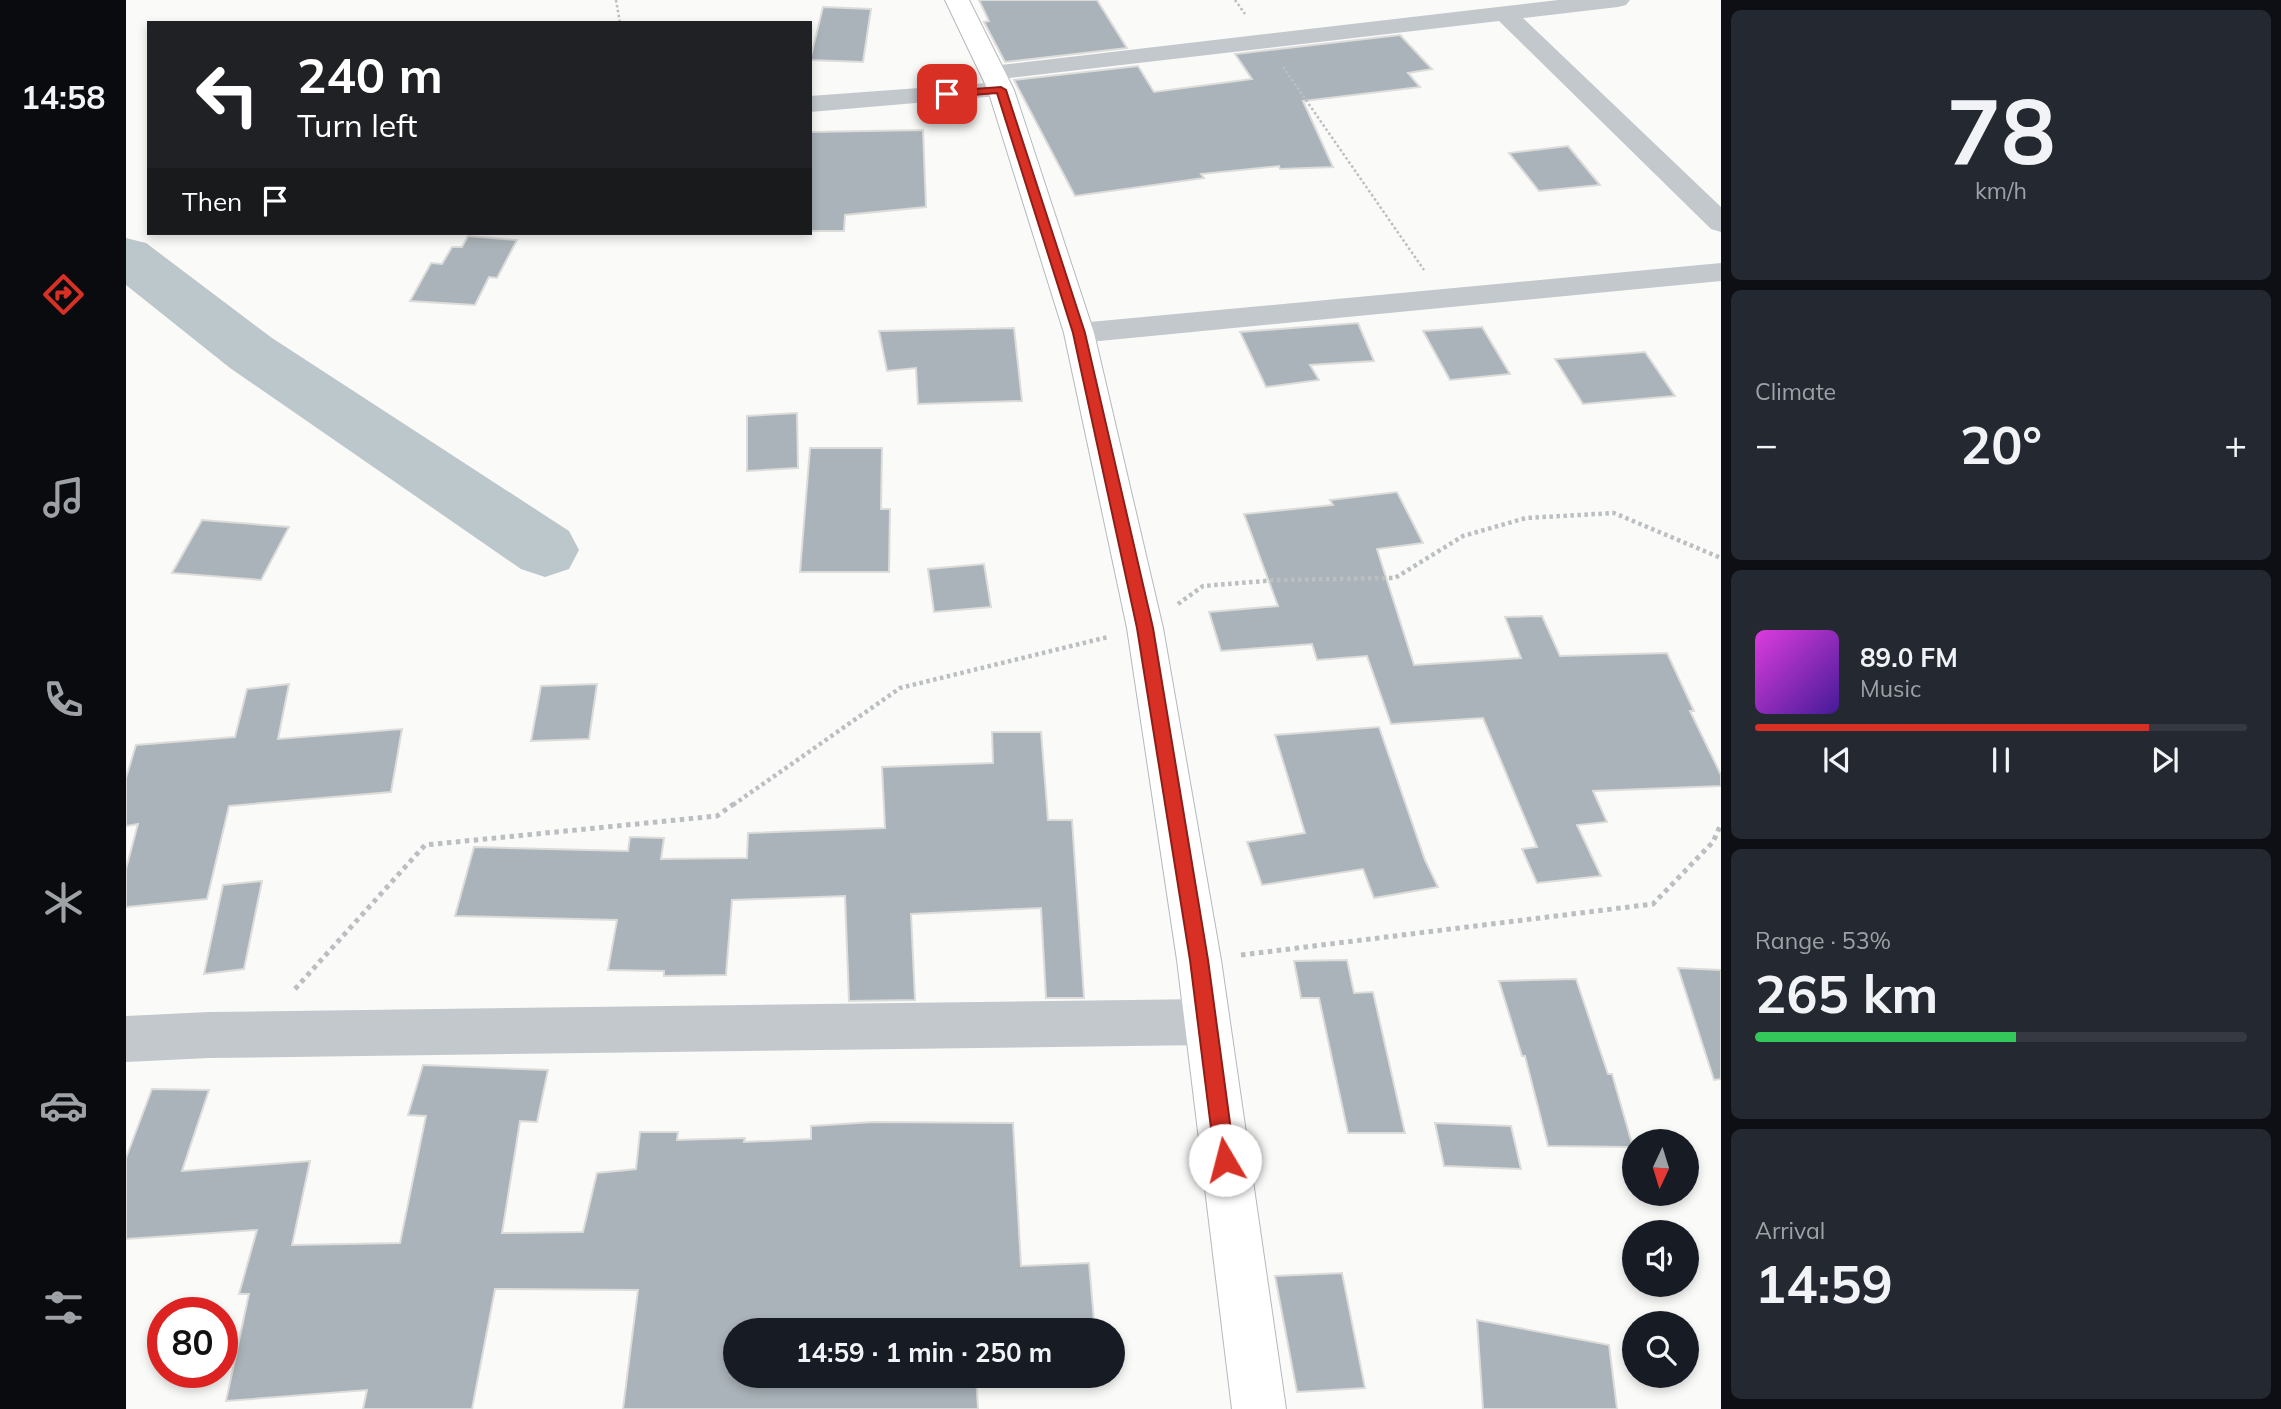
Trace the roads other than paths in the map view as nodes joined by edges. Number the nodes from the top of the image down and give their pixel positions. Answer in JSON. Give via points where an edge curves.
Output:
{"nodes":[{"id":1,"x":957,"y":0,"type":"edge"},
{"id":2,"x":1618,"y":0,"type":"edge"},
{"id":3,"x":1504,"y":13,"type":"junction"},
{"id":4,"x":997,"y":81,"type":"junction"},
{"id":5,"x":812,"y":104,"type":"edge"},
{"id":6,"x":1721,"y":223,"type":"edge"},
{"id":7,"x":1721,"y":272,"type":"edge"},
{"id":8,"x":1079,"y":333,"type":"junction"},
{"id":9,"x":1206,"y":1022,"type":"junction"},
{"id":10,"x":126,"y":1039,"type":"edge"},
{"id":11,"x":1259,"y":1409,"type":"edge"}],
"edges":[{"from":1,"to":4,"type":"highway"},
{"from":2,"to":3,"type":"street"},
{"from":3,"to":4,"type":"street"},
{"from":3,"to":6,"type":"street"},
{"from":4,"to":5,"type":"street"},
{"from":4,"to":8,"type":"highway"},
{"from":7,"to":8,"type":"street"},
{"from":8,"to":9,"type":"highway","via":[[1145,628]]},
{"from":9,"to":10,"type":"street"},
{"from":9,"to":11,"type":"highway"}]}
